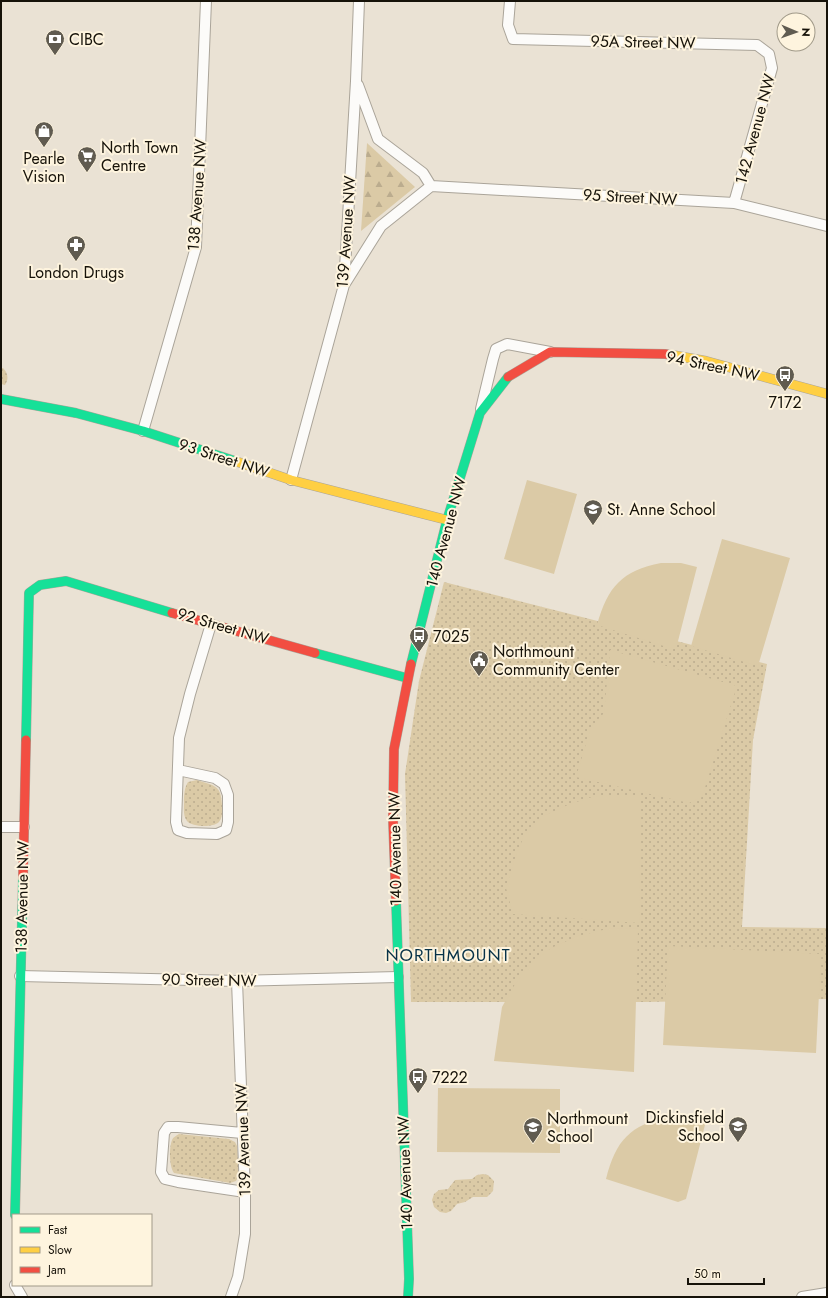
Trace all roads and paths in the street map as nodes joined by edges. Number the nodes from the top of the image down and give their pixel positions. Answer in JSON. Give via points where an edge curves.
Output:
{"nodes":[{"id":1,"x":206,"y":1,"type":"edge"},
{"id":2,"x":359,"y":1,"type":"edge"},
{"id":3,"x":510,"y":1,"type":"edge"},
{"id":4,"x":769,"y":54,"type":"joint"},
{"id":5,"x":356,"y":81,"type":"junction"},
{"id":6,"x":431,"y":186,"type":"junction"},
{"id":7,"x":734,"y":203,"type":"junction"},
{"id":8,"x":827,"y":226,"type":"edge"},
{"id":9,"x":344,"y":285,"type":"junction"},
{"id":10,"x":550,"y":352,"type":"junction"},
{"id":11,"x":827,"y":394,"type":"edge"},
{"id":12,"x":1,"y":399,"type":"edge"},
{"id":13,"x":480,"y":413,"type":"junction"},
{"id":14,"x":143,"y":431,"type":"junction"},
{"id":15,"x":291,"y":480,"type":"junction"},
{"id":16,"x":447,"y":520,"type":"junction"},
{"id":17,"x":40,"y":585,"type":"joint"},
{"id":18,"x":211,"y":624,"type":"junction"},
{"id":19,"x":407,"y":678,"type":"junction"},
{"id":20,"x":178,"y":770,"type":"junction"},
{"id":21,"x":1,"y":827,"type":"edge"},
{"id":22,"x":24,"y":827,"type":"junction"},
{"id":23,"x":20,"y":976,"type":"junction"},
{"id":24,"x":398,"y":977,"type":"junction"},
{"id":25,"x":237,"y":981,"type":"junction"},
{"id":26,"x":242,"y":1132,"type":"junction"},
{"id":27,"x":245,"y":1192,"type":"junction"},
{"id":28,"x":15,"y":1214,"type":"edge"},
{"id":29,"x":14,"y":1286,"type":"edge"},
{"id":30,"x":827,"y":1293,"type":"edge"},
{"id":31,"x":22,"y":1297,"type":"edge"},
{"id":32,"x":231,"y":1297,"type":"edge"},
{"id":33,"x":408,"y":1297,"type":"edge"},
{"id":34,"x":802,"y":1297,"type":"edge"}],
"edges":[{"from":1,"to":14,"type":"street","name":"138 Avenue NW","via":[[196,247]]},
{"from":2,"to":5,"type":"street","name":"139 Avenue NW"},
{"from":3,"to":4,"type":"street","name":"95A Street NW","via":[[508,25],[513,39],[757,45]]},
{"from":4,"to":7,"type":"street","name":"142 Avenue NW","via":[[772,68]]},
{"from":5,"to":6,"type":"street","via":[[378,139],[423,173]]},
{"from":5,"to":9,"type":"street","name":"139 Avenue NW"},
{"from":6,"to":7,"type":"street","name":"95 Street NW"},
{"from":6,"to":9,"type":"street","via":[[381,226]]},
{"from":7,"to":8,"type":"street","name":"95 Street NW"},
{"from":9,"to":15,"type":"street","name":"139 Avenue NW"},
{"from":10,"to":11,"type":"street","name":"94 Street NW","via":[[665,354],[706,361]]},
{"from":10,"to":13,"type":"street","via":[[509,375]]},
{"from":10,"to":13,"type":"street","name":"94 Street NW","via":[[508,344],[496,349]]},
{"from":12,"to":14,"type":"street","name":"93 Street NW","via":[[76,413]]},
{"from":13,"to":16,"type":"street","name":"140 Avenue NW"},
{"from":14,"to":15,"type":"street","name":"93 Street NW"},
{"from":15,"to":16,"type":"street","name":"93 Street NW"},
{"from":16,"to":19,"type":"street","name":"140 Avenue NW"},
{"from":17,"to":18,"type":"street","name":"92 Street NW","via":[[66,581]]},
{"from":17,"to":22,"type":"street","name":"138 Avenue NW","via":[[29,593]]},
{"from":18,"to":19,"type":"street","name":"92 Street NW"},
{"from":18,"to":20,"type":"street","via":[[179,738]]},
{"from":19,"to":24,"type":"street","name":"140 Avenue NW","via":[[394,749],[393,819]]},
{"from":20,"to":20,"type":"street","via":[[178,830],[187,834],[217,834],[226,830],[228,795],[224,784],[215,778]]},
{"from":21,"to":22,"type":"street"},
{"from":22,"to":23,"type":"street","name":"138 Avenue NW"},
{"from":23,"to":25,"type":"street","name":"90 Street NW"},
{"from":23,"to":28,"type":"street","name":"138 Avenue NW"},
{"from":24,"to":25,"type":"street","name":"90 Street NW"},
{"from":24,"to":33,"type":"street","name":"140 Avenue NW"},
{"from":25,"to":26,"type":"street","name":"139 Avenue NW"},
{"from":26,"to":27,"type":"street","name":"139 Avenue NW"},
{"from":26,"to":27,"type":"street","via":[[168,1128],[164,1133],[161,1172],[165,1179]]},
{"from":27,"to":32,"type":"street","name":"139 Avenue NW","via":[[245,1234],[238,1277]]},
{"from":29,"to":31,"type":"street"},
{"from":30,"to":34,"type":"street"}]}
